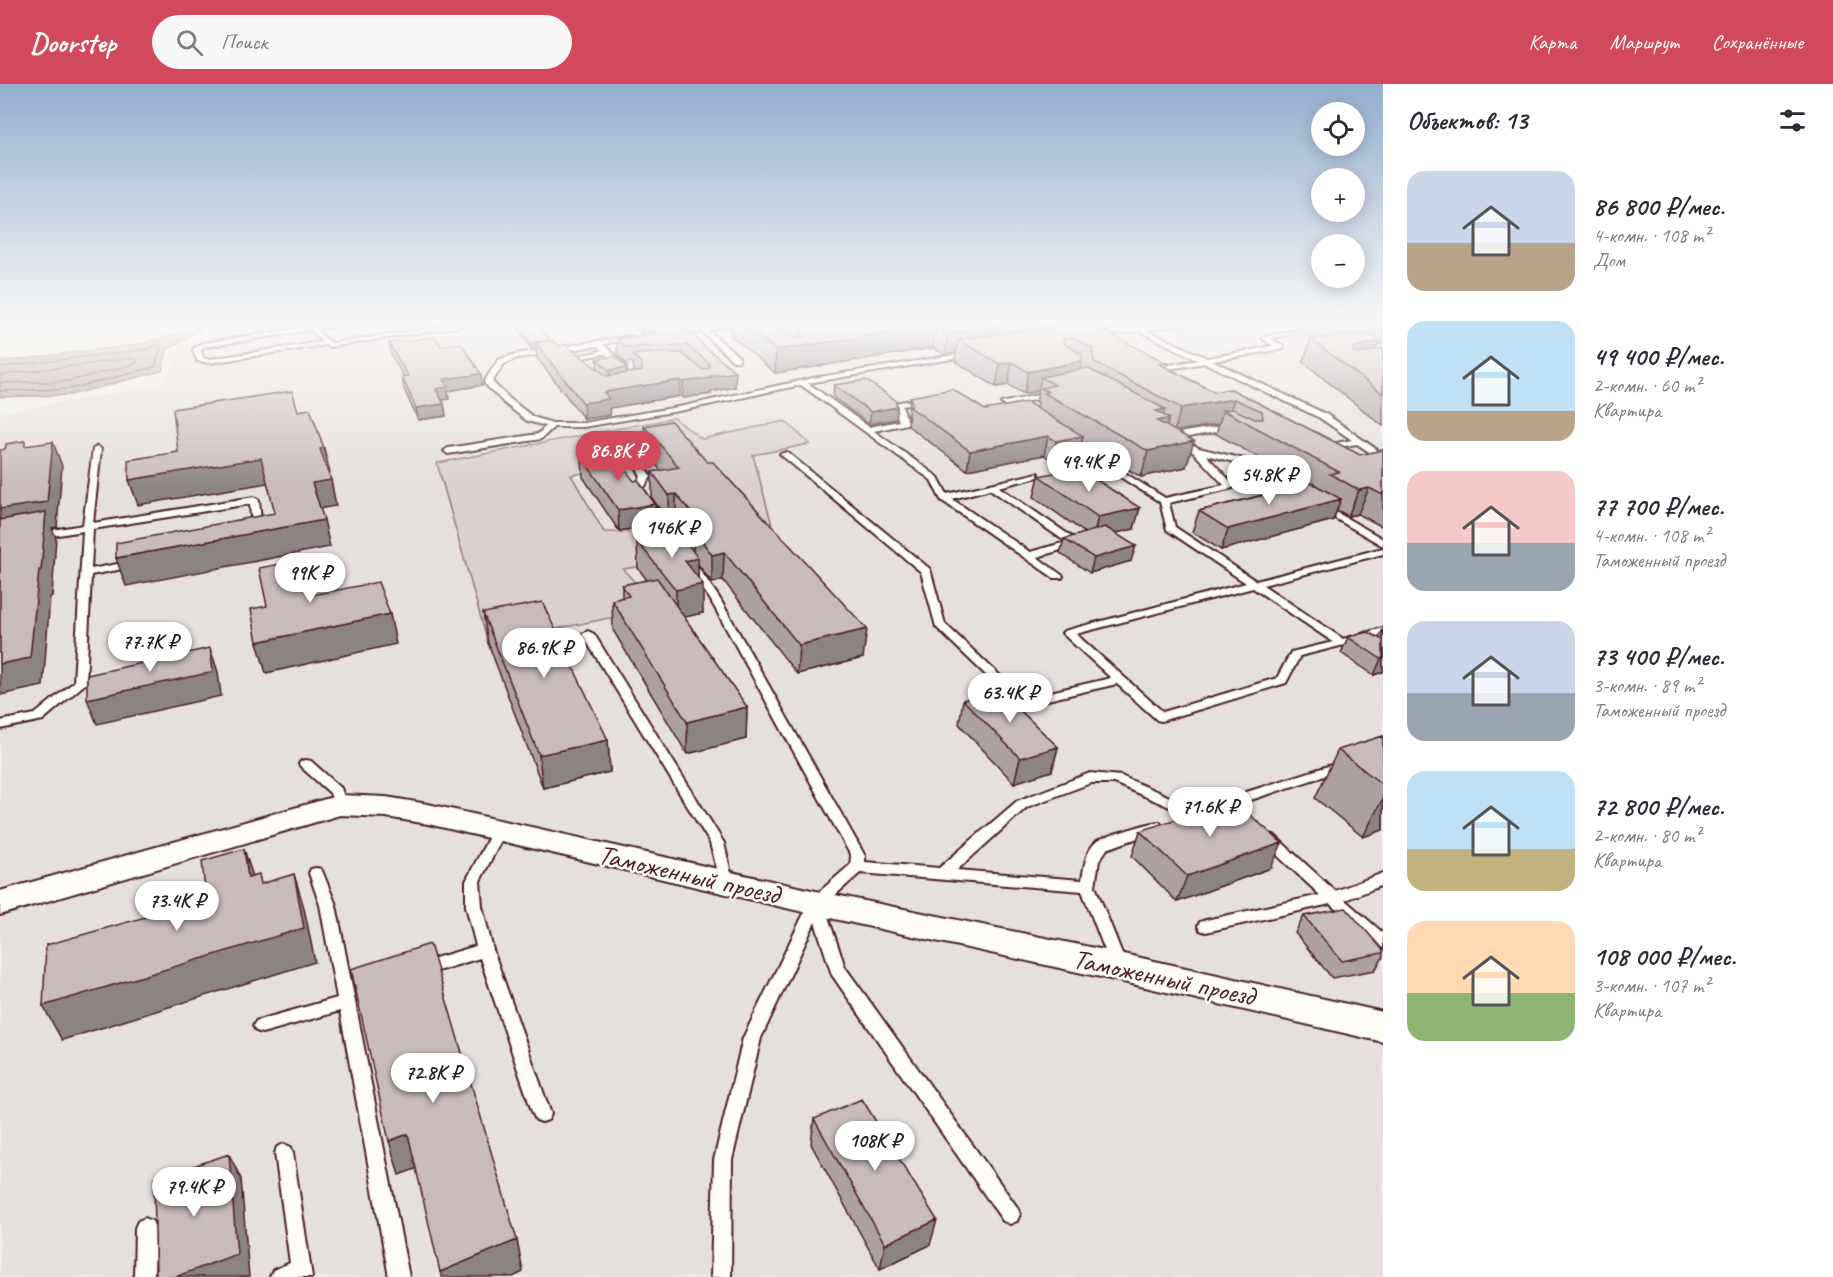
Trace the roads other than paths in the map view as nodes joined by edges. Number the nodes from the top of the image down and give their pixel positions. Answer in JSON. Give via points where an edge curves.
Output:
{"nodes":[{"id":1,"x":490,"y":379,"type":"edge"},
{"id":2,"x":828,"y":379,"type":"edge"},
{"id":3,"x":1245,"y":379,"type":"edge"},
{"id":4,"x":803,"y":383,"type":"junction"},
{"id":5,"x":1061,"y":392,"type":"edge"},
{"id":6,"x":914,"y":401,"type":"edge"},
{"id":7,"x":1034,"y":422,"type":"edge"},
{"id":8,"x":552,"y":425,"type":"junction"},
{"id":9,"x":867,"y":430,"type":"junction"},
{"id":10,"x":1162,"y":431,"type":"edge"},
{"id":11,"x":1054,"y":434,"type":"edge"},
{"id":12,"x":1242,"y":435,"type":"edge"},
{"id":13,"x":1172,"y":437,"type":"junction"},
{"id":14,"x":1359,"y":441,"type":"junction"},
{"id":15,"x":97,"y":449,"type":"dead end"},
{"id":16,"x":1317,"y":449,"type":"edge"},
{"id":17,"x":1196,"y":450,"type":"junction"},
{"id":18,"x":448,"y":452,"type":"dead end"},
{"id":19,"x":784,"y":454,"type":"dead end"},
{"id":20,"x":636,"y":458,"type":"dead end"},
{"id":21,"x":1383,"y":458,"type":"edge"},
{"id":22,"x":1035,"y":475,"type":"dead end"},
{"id":23,"x":992,"y":486,"type":"junction"},
{"id":24,"x":945,"y":498,"type":"junction"},
{"id":25,"x":1164,"y":501,"type":"junction"},
{"id":26,"x":88,"y":528,"type":"junction"},
{"id":27,"x":33,"y":537,"type":"edge"},
{"id":28,"x":246,"y":542,"type":"edge"},
{"id":29,"x":1383,"y":543,"type":"edge"},
{"id":30,"x":1383,"y":551,"type":"edge"},
{"id":31,"x":1029,"y":556,"type":"junction"},
{"id":32,"x":143,"y":562,"type":"edge"},
{"id":33,"x":86,"y":573,"type":"junction"},
{"id":34,"x":1058,"y":576,"type":"dead end"},
{"id":35,"x":1256,"y":585,"type":"junction"},
{"id":36,"x":1383,"y":631,"type":"edge"},
{"id":37,"x":588,"y":634,"type":"dead end"},
{"id":38,"x":1357,"y":638,"type":"junction"},
{"id":39,"x":1342,"y":643,"type":"junction"},
{"id":40,"x":1383,"y":655,"type":"edge"},
{"id":41,"x":1120,"y":680,"type":"junction"},
{"id":42,"x":0,"y":725,"type":"edge"},
{"id":43,"x":1361,"y":759,"type":"edge"},
{"id":44,"x":306,"y":764,"type":"dead end"},
{"id":45,"x":340,"y":805,"type":"junction"},
{"id":46,"x":1195,"y":813,"type":"junction"},
{"id":47,"x":1257,"y":828,"type":"edge"},
{"id":48,"x":499,"y":831,"type":"junction"},
{"id":49,"x":857,"y":867,"type":"junction"},
{"id":50,"x":316,"y":873,"type":"dead end"},
{"id":51,"x":942,"y":874,"type":"junction"},
{"id":52,"x":1383,"y":879,"type":"edge"},
{"id":53,"x":726,"y":882,"type":"junction"},
{"id":54,"x":1088,"y":886,"type":"junction"},
{"id":55,"x":1332,"y":897,"type":"junction"},
{"id":56,"x":0,"y":903,"type":"edge"},
{"id":57,"x":816,"y":903,"type":"junction"},
{"id":58,"x":1206,"y":926,"type":"dead end"},
{"id":59,"x":1383,"y":942,"type":"edge"},
{"id":60,"x":485,"y":950,"type":"junction"},
{"id":61,"x":1119,"y":967,"type":"junction"},
{"id":62,"x":409,"y":973,"type":"edge"},
{"id":63,"x":349,"y":994,"type":"junction"},
{"id":64,"x":262,"y":1026,"type":"dead end"},
{"id":65,"x":1383,"y":1027,"type":"edge"},
{"id":66,"x":542,"y":1114,"type":"dead end"},
{"id":67,"x":284,"y":1153,"type":"dead end"},
{"id":68,"x":1010,"y":1214,"type":"dead end"},
{"id":69,"x":145,"y":1228,"type":"dead end"},
{"id":70,"x":302,"y":1273,"type":"edge"},
{"id":71,"x":144,"y":1277,"type":"edge"},
{"id":72,"x":280,"y":1277,"type":"edge"},
{"id":73,"x":399,"y":1277,"type":"edge"},
{"id":74,"x":721,"y":1277,"type":"edge"}],
"edges":[{"from":1,"to":8,"type":"lane","via":[[488,382],[507,401],[530,419]]},
{"from":2,"to":4,"type":"lane"},
{"from":3,"to":14,"type":"lane","via":[[1323,416]]},
{"from":4,"to":8,"type":"lane","via":[[583,425]]},
{"from":4,"to":9,"type":"lane"},
{"from":5,"to":7,"type":"lane","via":[[1005,403]]},
{"from":6,"to":9,"type":"lane","via":[[897,405],[904,422]]},
{"from":8,"to":18,"type":"lane","via":[[541,436]]},
{"from":9,"to":24,"type":"lane","via":[[935,479]]},
{"from":10,"to":13,"type":"lane"},
{"from":11,"to":25,"type":"lane"},
{"from":12,"to":13,"type":"lane","via":[[1227,428]]},
{"from":13,"to":17,"type":"lane"},
{"from":14,"to":16,"type":"lane"},
{"from":14,"to":21,"type":"lane"},
{"from":15,"to":26,"type":"lane"},
{"from":17,"to":25,"type":"lane","via":[[1230,486]]},
{"from":17,"to":29,"type":"lane","via":[[1245,462]]},
{"from":19,"to":41,"type":"lane","via":[[926,571],[940,625],[1021,702]]},
{"from":20,"to":49,"type":"lane","via":[[646,477],[638,489],[715,599],[858,856]]},
{"from":22,"to":23,"type":"lane"},
{"from":23,"to":24,"type":"lane"},
{"from":23,"to":31,"type":"lane","via":[[1074,543]]},
{"from":24,"to":31,"type":"lane"},
{"from":25,"to":35,"type":"lane","via":[[1170,528]]},
{"from":26,"to":27,"type":"lane"},
{"from":26,"to":28,"type":"lane","via":[[254,500],[257,540]]},
{"from":26,"to":33,"type":"lane"},
{"from":30,"to":35,"type":"lane"},
{"from":31,"to":34,"type":"lane"},
{"from":32,"to":33,"type":"lane"},
{"from":33,"to":42,"type":"lane","via":[[80,683],[39,717]]},
{"from":35,"to":39,"type":"lane"},
{"from":35,"to":41,"type":"lane","via":[[1068,633]]},
{"from":36,"to":38,"type":"lane"},
{"from":37,"to":53,"type":"lane","via":[[717,843]]},
{"from":38,"to":39,"type":"lane"},
{"from":38,"to":40,"type":"lane"},
{"from":39,"to":41,"type":"lane","via":[[1295,654],[1282,680],[1161,717]]},
{"from":43,"to":46,"type":"lane"},
{"from":44,"to":45,"type":"lane","via":[[336,791]]},
{"from":45,"to":48,"type":"street","name":"Таможенный проезд","via":[[386,807]]},
{"from":45,"to":56,"type":"street","name":"Таможенный проезд"},
{"from":46,"to":51,"type":"lane","via":[[1116,779],[1089,778],[1022,804]]},
{"from":46,"to":54,"type":"lane","via":[[1102,844],[1092,860]]},
{"from":47,"to":55,"type":"lane"},
{"from":48,"to":53,"type":"street","name":"Таможенный проезд"},
{"from":48,"to":60,"type":"lane","via":[[474,881],[474,906]]},
{"from":49,"to":51,"type":"lane"},
{"from":49,"to":57,"type":"lane"},
{"from":50,"to":63,"type":"lane","via":[[328,905]]},
{"from":51,"to":54,"type":"lane"},
{"from":52,"to":55,"type":"lane"},
{"from":53,"to":57,"type":"street","name":"Таможенный проезд"},
{"from":54,"to":61,"type":"lane"},
{"from":55,"to":58,"type":"lane"},
{"from":55,"to":59,"type":"lane"},
{"from":57,"to":61,"type":"street","name":"Таможенный проезд"},
{"from":57,"to":68,"type":"lane","via":[[838,970]]},
{"from":57,"to":74,"type":"lane","via":[[752,1038],[723,1160]]},
{"from":60,"to":62,"type":"lane"},
{"from":60,"to":66,"type":"lane"},
{"from":61,"to":65,"type":"street","name":"Таможенный проезд"},
{"from":63,"to":64,"type":"lane"},
{"from":63,"to":73,"type":"lane"},
{"from":67,"to":70,"type":"lane"},
{"from":69,"to":71,"type":"lane"},
{"from":70,"to":72,"type":"lane"}]}
